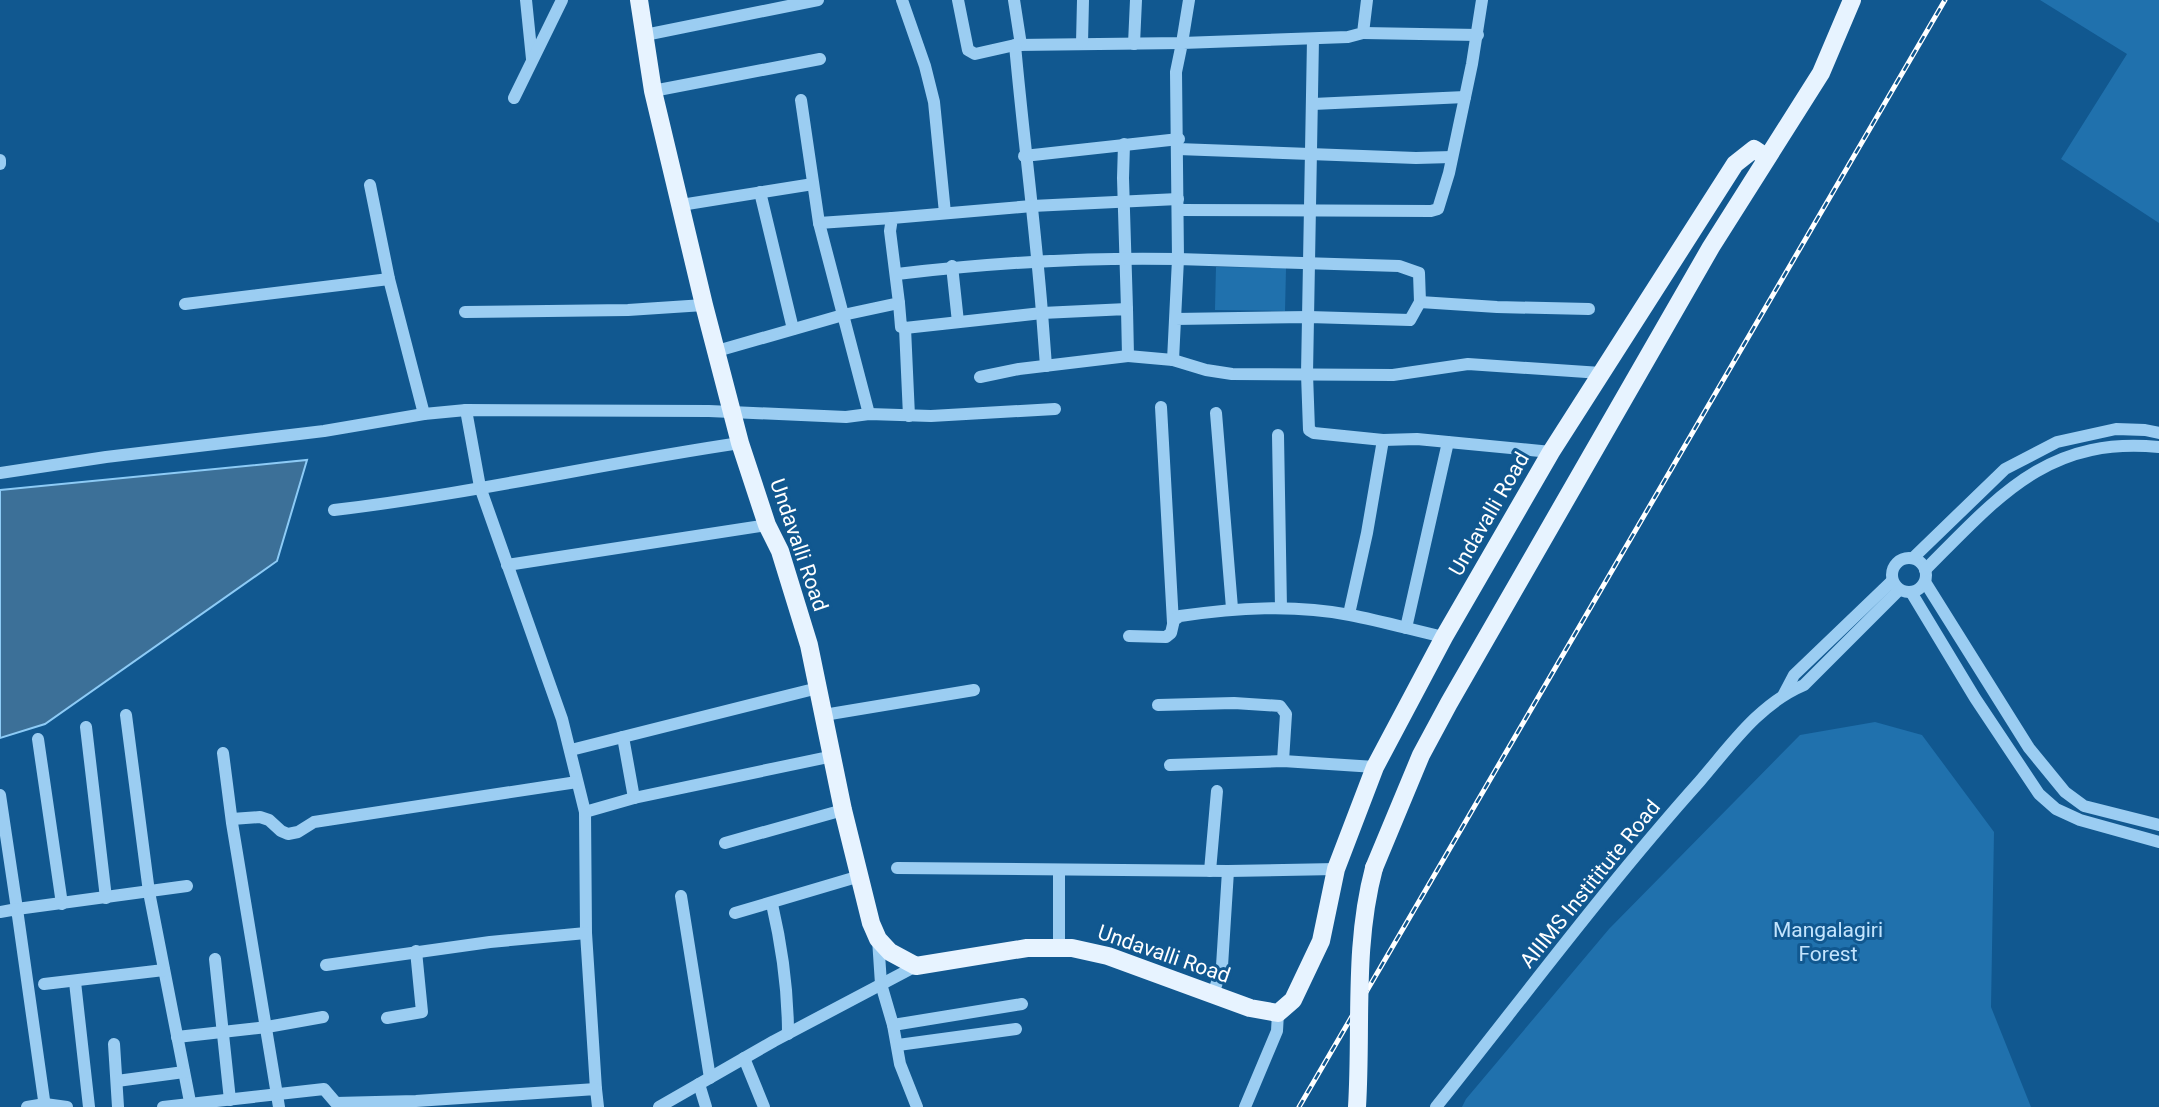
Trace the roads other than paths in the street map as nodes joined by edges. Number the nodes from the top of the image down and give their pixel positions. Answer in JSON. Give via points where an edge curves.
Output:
{"nodes":[{"id":1,"x":526,"y":0,"type":"edge"},
{"id":2,"x":562,"y":0,"type":"edge"},
{"id":3,"x":639,"y":0,"type":"edge"},
{"id":4,"x":818,"y":0,"type":"edge"},
{"id":5,"x":902,"y":0,"type":"edge"},
{"id":6,"x":958,"y":0,"type":"edge"},
{"id":7,"x":1014,"y":0,"type":"edge"},
{"id":8,"x":1083,"y":0,"type":"edge"},
{"id":9,"x":1136,"y":0,"type":"edge"},
{"id":10,"x":1189,"y":0,"type":"edge"},
{"id":11,"x":1367,"y":0,"type":"edge"},
{"id":12,"x":1482,"y":0,"type":"edge"},
{"id":13,"x":1852,"y":0,"type":"edge"},
{"id":14,"x":772,"y":5,"type":"edge"},
{"id":15,"x":1363,"y":33,"type":"junction"},
{"id":16,"x":645,"y":35,"type":"junction"},
{"id":17,"x":1478,"y":35,"type":"junction"},
{"id":18,"x":1314,"y":39,"type":"junction"},
{"id":19,"x":1082,"y":43,"type":"junction"},
{"id":20,"x":1182,"y":43,"type":"junction"},
{"id":21,"x":1134,"y":44,"type":"junction"},
{"id":22,"x":1018,"y":45,"type":"junction"},
{"id":23,"x":532,"y":60,"type":"junction"},
{"id":24,"x":820,"y":60,"type":"dead end"},
{"id":25,"x":653,"y":92,"type":"junction"},
{"id":26,"x":1465,"y":97,"type":"junction"},
{"id":27,"x":514,"y":98,"type":"dead end"},
{"id":28,"x":801,"y":100,"type":"dead end"},
{"id":29,"x":1313,"y":104,"type":"junction"},
{"id":30,"x":1124,"y":144,"type":"junction"},
{"id":31,"x":1178,"y":144,"type":"junction"},
{"id":32,"x":1312,"y":155,"type":"junction"},
{"id":33,"x":1024,"y":156,"type":"junction"},
{"id":34,"x":1451,"y":157,"type":"junction"},
{"id":35,"x":1766,"y":158,"type":"junction"},
{"id":36,"x":813,"y":184,"type":"junction"},
{"id":37,"x":370,"y":186,"type":"dead end"},
{"id":38,"x":760,"y":192,"type":"junction"},
{"id":39,"x":1125,"y":201,"type":"junction"},
{"id":40,"x":1178,"y":204,"type":"junction"},
{"id":41,"x":681,"y":205,"type":"junction"},
{"id":42,"x":1032,"y":206,"type":"junction"},
{"id":43,"x":1309,"y":211,"type":"junction"},
{"id":44,"x":945,"y":213,"type":"junction"},
{"id":45,"x":892,"y":218,"type":"junction"},
{"id":46,"x":819,"y":223,"type":"junction"},
{"id":47,"x":1124,"y":257,"type":"junction"},
{"id":48,"x":1178,"y":259,"type":"junction"},
{"id":49,"x":1038,"y":261,"type":"junction"},
{"id":50,"x":1310,"y":264,"type":"junction"},
{"id":51,"x":952,"y":267,"type":"junction"},
{"id":52,"x":897,"y":274,"type":"junction"},
{"id":53,"x":389,"y":279,"type":"junction"},
{"id":54,"x":1420,"y":302,"type":"junction"},
{"id":55,"x":899,"y":303,"type":"junction"},
{"id":56,"x":186,"y":304,"type":"dead end"},
{"id":57,"x":704,"y":305,"type":"junction"},
{"id":58,"x":1127,"y":309,"type":"junction"},
{"id":59,"x":1589,"y":309,"type":"dead end"},
{"id":60,"x":465,"y":312,"type":"dead end"},
{"id":61,"x":1042,"y":313,"type":"junction"},
{"id":62,"x":843,"y":315,"type":"junction"},
{"id":63,"x":1309,"y":317,"type":"junction"},
{"id":64,"x":1175,"y":319,"type":"junction"},
{"id":65,"x":958,"y":322,"type":"junction"},
{"id":66,"x":905,"y":328,"type":"junction"},
{"id":67,"x":793,"y":329,"type":"junction"},
{"id":68,"x":717,"y":351,"type":"junction"},
{"id":69,"x":1128,"y":356,"type":"junction"},
{"id":70,"x":1173,"y":360,"type":"junction"},
{"id":71,"x":1046,"y":366,"type":"junction"},
{"id":72,"x":1601,"y":373,"type":"junction"},
{"id":73,"x":1307,"y":374,"type":"junction"},
{"id":74,"x":980,"y":377,"type":"dead end"},
{"id":75,"x":1161,"y":407,"type":"dead end"},
{"id":76,"x":1055,"y":409,"type":"dead end"},
{"id":77,"x":466,"y":410,"type":"junction"},
{"id":78,"x":732,"y":412,"type":"junction"},
{"id":79,"x":1216,"y":413,"type":"dead end"},
{"id":80,"x":424,"y":414,"type":"junction"},
{"id":81,"x":869,"y":414,"type":"junction"},
{"id":82,"x":909,"y":416,"type":"junction"},
{"id":83,"x":2159,"y":433,"type":"edge"},
{"id":84,"x":1278,"y":435,"type":"dead end"},
{"id":85,"x":1383,"y":440,"type":"junction"},
{"id":86,"x":1448,"y":442,"type":"junction"},
{"id":87,"x":740,"y":443,"type":"junction"},
{"id":88,"x":2159,"y":447,"type":"edge"},
{"id":89,"x":1551,"y":452,"type":"junction"},
{"id":90,"x":0,"y":473,"type":"edge"},
{"id":91,"x":481,"y":487,"type":"junction"},
{"id":92,"x":334,"y":510,"type":"dead end"},
{"id":93,"x":767,"y":525,"type":"junction"},
{"id":94,"x":1913,"y":558,"type":"junction"},
{"id":95,"x":507,"y":565,"type":"junction"},
{"id":96,"x":1925,"y":576,"type":"junction"},
{"id":97,"x":1901,"y":588,"type":"junction"},
{"id":98,"x":1232,"y":608,"type":"junction"},
{"id":99,"x":1281,"y":608,"type":"junction"},
{"id":100,"x":1349,"y":614,"type":"junction"},
{"id":101,"x":1173,"y":622,"type":"junction"},
{"id":102,"x":1406,"y":628,"type":"junction"},
{"id":103,"x":1129,"y":636,"type":"dead end"},
{"id":104,"x":1444,"y":638,"type":"junction"},
{"id":105,"x":818,"y":688,"type":"junction"},
{"id":106,"x":974,"y":690,"type":"dead end"},
{"id":107,"x":1158,"y":705,"type":"dead end"},
{"id":108,"x":126,"y":715,"type":"dead end"},
{"id":109,"x":824,"y":715,"type":"junction"},
{"id":110,"x":86,"y":727,"type":"dead end"},
{"id":111,"x":623,"y":737,"type":"junction"},
{"id":112,"x":38,"y":739,"type":"dead end"},
{"id":113,"x":570,"y":750,"type":"junction"},
{"id":114,"x":223,"y":753,"type":"dead end"},
{"id":115,"x":833,"y":756,"type":"junction"},
{"id":116,"x":1283,"y":761,"type":"junction"},
{"id":117,"x":1170,"y":765,"type":"dead end"},
{"id":118,"x":1375,"y":767,"type":"junction"},
{"id":119,"x":578,"y":782,"type":"junction"},
{"id":120,"x":1217,"y":791,"type":"dead end"},
{"id":121,"x":0,"y":795,"type":"edge"},
{"id":122,"x":634,"y":798,"type":"junction"},
{"id":123,"x":2076,"y":799,"type":"junction"},
{"id":124,"x":843,"y":810,"type":"junction"},
{"id":125,"x":585,"y":811,"type":"junction"},
{"id":126,"x":2069,"y":815,"type":"junction"},
{"id":127,"x":232,"y":819,"type":"junction"},
{"id":128,"x":2159,"y":825,"type":"edge"},
{"id":129,"x":2159,"y":842,"type":"edge"},
{"id":130,"x":725,"y":843,"type":"dead end"},
{"id":131,"x":897,"y":868,"type":"dead end"},
{"id":132,"x":1336,"y":869,"type":"junction"},
{"id":133,"x":1059,"y":870,"type":"junction"},
{"id":134,"x":1210,"y":871,"type":"junction"},
{"id":135,"x":1228,"y":871,"type":"junction"},
{"id":136,"x":860,"y":876,"type":"junction"},
{"id":137,"x":187,"y":886,"type":"dead end"},
{"id":138,"x":149,"y":892,"type":"junction"},
{"id":139,"x":681,"y":897,"type":"dead end"},
{"id":140,"x":106,"y":898,"type":"junction"},
{"id":141,"x":62,"y":904,"type":"junction"},
{"id":142,"x":772,"y":904,"type":"junction"},
{"id":143,"x":17,"y":909,"type":"junction"},
{"id":144,"x":0,"y":912,"type":"edge"},
{"id":145,"x":735,"y":913,"type":"dead end"},
{"id":146,"x":586,"y":933,"type":"junction"},
{"id":147,"x":878,"y":939,"type":"junction"},
{"id":148,"x":1059,"y":948,"type":"junction"},
{"id":149,"x":416,"y":951,"type":"junction"},
{"id":150,"x":215,"y":959,"type":"dead end"},
{"id":151,"x":326,"y":965,"type":"dead end"},
{"id":152,"x":916,"y":966,"type":"junction"},
{"id":153,"x":164,"y":970,"type":"junction"},
{"id":154,"x":75,"y":982,"type":"junction"},
{"id":155,"x":44,"y":984,"type":"dead end"},
{"id":156,"x":881,"y":984,"type":"junction"},
{"id":157,"x":1213,"y":995,"type":"junction"},
{"id":158,"x":1022,"y":1004,"type":"dead end"},
{"id":159,"x":1278,"y":1013,"type":"junction"},
{"id":160,"x":323,"y":1017,"type":"dead end"},
{"id":161,"x":387,"y":1018,"type":"dead end"},
{"id":162,"x":893,"y":1025,"type":"junction"},
{"id":163,"x":267,"y":1027,"type":"junction"},
{"id":164,"x":1016,"y":1028,"type":"dead end"},
{"id":165,"x":222,"y":1032,"type":"junction"},
{"id":166,"x":788,"y":1034,"type":"junction"},
{"id":167,"x":177,"y":1037,"type":"junction"},
{"id":168,"x":114,"y":1044,"type":"dead end"},
{"id":169,"x":898,"y":1045,"type":"junction"},
{"id":170,"x":744,"y":1058,"type":"junction"},
{"id":171,"x":184,"y":1072,"type":"junction"},
{"id":172,"x":117,"y":1081,"type":"junction"},
{"id":173,"x":704,"y":1081,"type":"junction"},
{"id":174,"x":596,"y":1089,"type":"junction"},
{"id":175,"x":230,"y":1100,"type":"junction"},
{"id":176,"x":278,"y":1101,"type":"edge"},
{"id":177,"x":191,"y":1105,"type":"edge"},
{"id":178,"x":45,"y":1106,"type":"edge"},
{"id":179,"x":27,"y":1107,"type":"edge"},
{"id":180,"x":67,"y":1107,"type":"edge"},
{"id":181,"x":89,"y":1107,"type":"edge"},
{"id":182,"x":118,"y":1107,"type":"edge"},
{"id":183,"x":163,"y":1107,"type":"edge"},
{"id":184,"x":598,"y":1107,"type":"edge"},
{"id":185,"x":659,"y":1107,"type":"edge"},
{"id":186,"x":706,"y":1107,"type":"edge"},
{"id":187,"x":764,"y":1107,"type":"edge"},
{"id":188,"x":917,"y":1107,"type":"edge"},
{"id":189,"x":1245,"y":1107,"type":"edge"},
{"id":190,"x":1357,"y":1107,"type":"edge"},
{"id":191,"x":1436,"y":1107,"type":"edge"}],
"edges":[{"from":1,"to":23,"type":"street"},
{"from":2,"to":23,"type":"street"},
{"from":3,"to":16,"type":"main road","name":"Undavalli Road"},
{"from":4,"to":14,"type":"street"},
{"from":5,"to":44,"type":"street","via":[[934,102]]},
{"from":6,"to":22,"type":"street","via":[[971,53]]},
{"from":7,"to":22,"type":"street"},
{"from":8,"to":19,"type":"street"},
{"from":9,"to":21,"type":"street"},
{"from":10,"to":20,"type":"street"},
{"from":11,"to":15,"type":"street"},
{"from":12,"to":17,"type":"street"},
{"from":13,"to":35,"type":"main road","via":[[1821,73]]},
{"from":14,"to":16,"type":"street"},
{"from":15,"to":17,"type":"street"},
{"from":15,"to":18,"type":"street"},
{"from":16,"to":25,"type":"main road","name":"Undavalli Road"},
{"from":17,"to":26,"type":"street"},
{"from":18,"to":20,"type":"street"},
{"from":18,"to":29,"type":"street"},
{"from":19,"to":21,"type":"street"},
{"from":19,"to":22,"type":"street"},
{"from":20,"to":21,"type":"street"},
{"from":20,"to":31,"type":"street","via":[[1177,72]]},
{"from":22,"to":33,"type":"street"},
{"from":23,"to":27,"type":"street"},
{"from":24,"to":25,"type":"street"},
{"from":25,"to":41,"type":"main road","name":"Undavalli Road"},
{"from":26,"to":29,"type":"street"},
{"from":26,"to":34,"type":"street"},
{"from":28,"to":36,"type":"street"},
{"from":29,"to":32,"type":"street"},
{"from":30,"to":31,"type":"street"},
{"from":30,"to":33,"type":"street"},
{"from":30,"to":39,"type":"street"},
{"from":31,"to":32,"type":"street"},
{"from":31,"to":40,"type":"street"},
{"from":32,"to":34,"type":"street"},
{"from":32,"to":43,"type":"street"},
{"from":33,"to":42,"type":"street"},
{"from":34,"to":43,"type":"street","via":[[1436,211]]},
{"from":35,"to":72,"type":"main road","name":"Undavalli Road","via":[[1754,149],[1735,164]]},
{"from":35,"to":190,"type":"main road","bridge":true,"via":[[1449,703],[1406,788],[1365,901]]},
{"from":36,"to":38,"type":"street"},
{"from":36,"to":46,"type":"street"},
{"from":37,"to":53,"type":"street"},
{"from":38,"to":41,"type":"street"},
{"from":38,"to":67,"type":"street"},
{"from":39,"to":40,"type":"street"},
{"from":39,"to":42,"type":"street"},
{"from":39,"to":47,"type":"street"},
{"from":40,"to":43,"type":"street"},
{"from":40,"to":48,"type":"street"},
{"from":41,"to":57,"type":"main road","name":"Undavalli Road"},
{"from":42,"to":44,"type":"street"},
{"from":42,"to":49,"type":"street"},
{"from":43,"to":50,"type":"street"},
{"from":44,"to":45,"type":"street"},
{"from":45,"to":46,"type":"street"},
{"from":45,"to":52,"type":"street"},
{"from":46,"to":62,"type":"street"},
{"from":47,"to":48,"type":"street"},
{"from":47,"to":49,"type":"street"},
{"from":47,"to":58,"type":"street"},
{"from":48,"to":50,"type":"street"},
{"from":48,"to":64,"type":"street"},
{"from":49,"to":51,"type":"street"},
{"from":49,"to":61,"type":"street"},
{"from":50,"to":54,"type":"street","via":[[1399,266],[1419,273]]},
{"from":50,"to":63,"type":"street"},
{"from":51,"to":52,"type":"street"},
{"from":51,"to":65,"type":"street"},
{"from":52,"to":55,"type":"street"},
{"from":53,"to":56,"type":"street"},
{"from":53,"to":80,"type":"street"},
{"from":54,"to":59,"type":"street"},
{"from":54,"to":63,"type":"street","via":[[1410,320]]},
{"from":55,"to":62,"type":"street"},
{"from":55,"to":66,"type":"street","via":[[899,322]]},
{"from":57,"to":60,"type":"street"},
{"from":57,"to":68,"type":"main road","name":"Undavalli Road"},
{"from":58,"to":61,"type":"street"},
{"from":58,"to":69,"type":"street"},
{"from":61,"to":65,"type":"street"},
{"from":61,"to":71,"type":"street"},
{"from":62,"to":67,"type":"street"},
{"from":62,"to":81,"type":"street"},
{"from":63,"to":64,"type":"street"},
{"from":63,"to":73,"type":"street"},
{"from":64,"to":70,"type":"street"},
{"from":65,"to":66,"type":"street"},
{"from":66,"to":82,"type":"street"},
{"from":67,"to":68,"type":"street"},
{"from":68,"to":78,"type":"main road","name":"Undavalli Road"},
{"from":69,"to":70,"type":"street"},
{"from":69,"to":71,"type":"street"},
{"from":70,"to":73,"type":"street","via":[[1232,374]]},
{"from":71,"to":74,"type":"street"},
{"from":72,"to":73,"type":"street","via":[[1468,364],[1393,375]]},
{"from":72,"to":89,"type":"main road","name":"Undavalli Road"},
{"from":73,"to":85,"type":"street","via":[[1311,432]]},
{"from":75,"to":101,"type":"street"},
{"from":76,"to":82,"type":"street"},
{"from":77,"to":78,"type":"street"},
{"from":77,"to":80,"type":"street"},
{"from":77,"to":91,"type":"street"},
{"from":78,"to":81,"type":"street"},
{"from":78,"to":87,"type":"main road","name":"Undavalli Road"},
{"from":79,"to":98,"type":"street"},
{"from":80,"to":90,"type":"street"},
{"from":81,"to":82,"type":"street"},
{"from":83,"to":94,"type":"street","via":[[2116,429],[2057,442],[2005,469]]},
{"from":84,"to":99,"type":"street"},
{"from":85,"to":86,"type":"street"},
{"from":85,"to":100,"type":"street"},
{"from":86,"to":89,"type":"street"},
{"from":86,"to":102,"type":"street"},
{"from":87,"to":91,"type":"street"},
{"from":87,"to":93,"type":"main road","name":"Undavalli Road"},
{"from":88,"to":96,"type":"street","name":"AIIIMS Instititute Road","via":[[2095,448],[2045,465],[1998,500]]},
{"from":89,"to":104,"type":"main road","name":"Undavalli Road"},
{"from":91,"to":92,"type":"street"},
{"from":91,"to":95,"type":"street"},
{"from":93,"to":95,"type":"street"},
{"from":93,"to":105,"type":"main road","name":"Undavalli Road","via":[[797,603]]},
{"from":94,"to":96,"type":"street","via":[[1923,565]]},
{"from":94,"to":97,"type":"street","name":"AIIIMS Instititute Road","via":[[1898,561],[1892,570]]},
{"from":95,"to":113,"type":"street"},
{"from":96,"to":97,"type":"street","name":"AIIIMS Instititute Road","via":[[1917,590]]},
{"from":96,"to":123,"type":"street","via":[[2029,747]]},
{"from":97,"to":126,"type":"street","via":[[2028,781],[2056,809]]},
{"from":97,"to":191,"type":"street","name":"AIIIMS Instititute Road","via":[[1804,685],[1760,713],[1669,815]]},
{"from":98,"to":99,"type":"street"},
{"from":98,"to":101,"type":"street","via":[[1180,616]]},
{"from":99,"to":100,"type":"street"},
{"from":100,"to":102,"type":"street"},
{"from":101,"to":103,"type":"street","via":[[1166,637]]},
{"from":102,"to":104,"type":"street"},
{"from":104,"to":118,"type":"main road","name":"Undavalli Road"},
{"from":105,"to":109,"type":"main road","name":"Undavalli Road"},
{"from":105,"to":111,"type":"street"},
{"from":106,"to":109,"type":"street"},
{"from":107,"to":116,"type":"street","via":[[1280,706],[1286,714]]},
{"from":108,"to":138,"type":"street"},
{"from":109,"to":115,"type":"main road","name":"Undavalli Road"},
{"from":110,"to":140,"type":"street"},
{"from":111,"to":113,"type":"street"},
{"from":111,"to":122,"type":"street"},
{"from":112,"to":141,"type":"street"},
{"from":113,"to":119,"type":"street"},
{"from":114,"to":127,"type":"street"},
{"from":115,"to":122,"type":"street"},
{"from":115,"to":124,"type":"main road","name":"Undavalli Road"},
{"from":116,"to":117,"type":"street"},
{"from":116,"to":118,"type":"street"},
{"from":118,"to":132,"type":"main road","name":"Undavalli Road"},
{"from":119,"to":125,"type":"street"},
{"from":119,"to":127,"type":"street","via":[[314,822],[292,834],[260,817]]},
{"from":120,"to":134,"type":"street"},
{"from":121,"to":143,"type":"street"},
{"from":122,"to":125,"type":"street"},
{"from":123,"to":126,"type":"street"},
{"from":123,"to":128,"type":"street","via":[[2084,806]]},
{"from":124,"to":130,"type":"street"},
{"from":124,"to":136,"type":"main road","name":"Undavalli Road"},
{"from":125,"to":146,"type":"street"},
{"from":126,"to":129,"type":"street"},
{"from":127,"to":163,"type":"street"},
{"from":131,"to":133,"type":"street"},
{"from":132,"to":135,"type":"street"},
{"from":132,"to":159,"type":"main road","name":"Undavalli Road","via":[[1321,941],[1293,1000]]},
{"from":133,"to":134,"type":"street"},
{"from":133,"to":148,"type":"street"},
{"from":134,"to":135,"type":"street"},
{"from":135,"to":157,"type":"street","via":[[1222,967]]},
{"from":136,"to":142,"type":"street"},
{"from":136,"to":147,"type":"main road","name":"Undavalli Road"},
{"from":137,"to":138,"type":"street"},
{"from":138,"to":140,"type":"street"},
{"from":138,"to":153,"type":"street"},
{"from":139,"to":173,"type":"street"},
{"from":140,"to":141,"type":"street"},
{"from":141,"to":143,"type":"street"},
{"from":142,"to":145,"type":"street"},
{"from":142,"to":166,"type":"street","via":[[788,994]]},
{"from":143,"to":144,"type":"street"},
{"from":143,"to":178,"type":"street"},
{"from":146,"to":149,"type":"street"},
{"from":146,"to":174,"type":"street"},
{"from":147,"to":152,"type":"main road","via":[[890,952]]},
{"from":147,"to":156,"type":"street"},
{"from":148,"to":152,"type":"main road","name":"Undavalli Road","via":[[1027,948]]},
{"from":148,"to":157,"type":"main road","name":"Undavalli Road","via":[[1108,956]]},
{"from":149,"to":151,"type":"street"},
{"from":149,"to":161,"type":"street","via":[[422,1013]]},
{"from":150,"to":165,"type":"street"},
{"from":152,"to":156,"type":"street"},
{"from":153,"to":154,"type":"street"},
{"from":153,"to":167,"type":"street"},
{"from":154,"to":155,"type":"street"},
{"from":154,"to":181,"type":"street"},
{"from":156,"to":162,"type":"street"},
{"from":156,"to":166,"type":"street"},
{"from":157,"to":159,"type":"main road","name":"Undavalli Road"},
{"from":158,"to":162,"type":"street"},
{"from":159,"to":189,"type":"street","via":[[1277,1031]]},
{"from":160,"to":163,"type":"street"},
{"from":162,"to":169,"type":"street"},
{"from":163,"to":165,"type":"street"},
{"from":163,"to":176,"type":"street"},
{"from":164,"to":169,"type":"street"},
{"from":165,"to":167,"type":"street"},
{"from":165,"to":175,"type":"street"},
{"from":166,"to":170,"type":"street"},
{"from":167,"to":171,"type":"street"},
{"from":168,"to":172,"type":"street"},
{"from":169,"to":188,"type":"street"},
{"from":170,"to":173,"type":"street"},
{"from":170,"to":187,"type":"street"},
{"from":171,"to":172,"type":"street"},
{"from":171,"to":177,"type":"street"},
{"from":172,"to":182,"type":"street"},
{"from":173,"to":185,"type":"street"},
{"from":173,"to":186,"type":"street"},
{"from":174,"to":176,"type":"street","via":[[336,1103],[324,1089]]},
{"from":174,"to":184,"type":"street"},
{"from":175,"to":176,"type":"street"},
{"from":175,"to":177,"type":"street"},
{"from":177,"to":183,"type":"street"},
{"from":178,"to":179,"type":"street"},
{"from":178,"to":180,"type":"street"}]}
